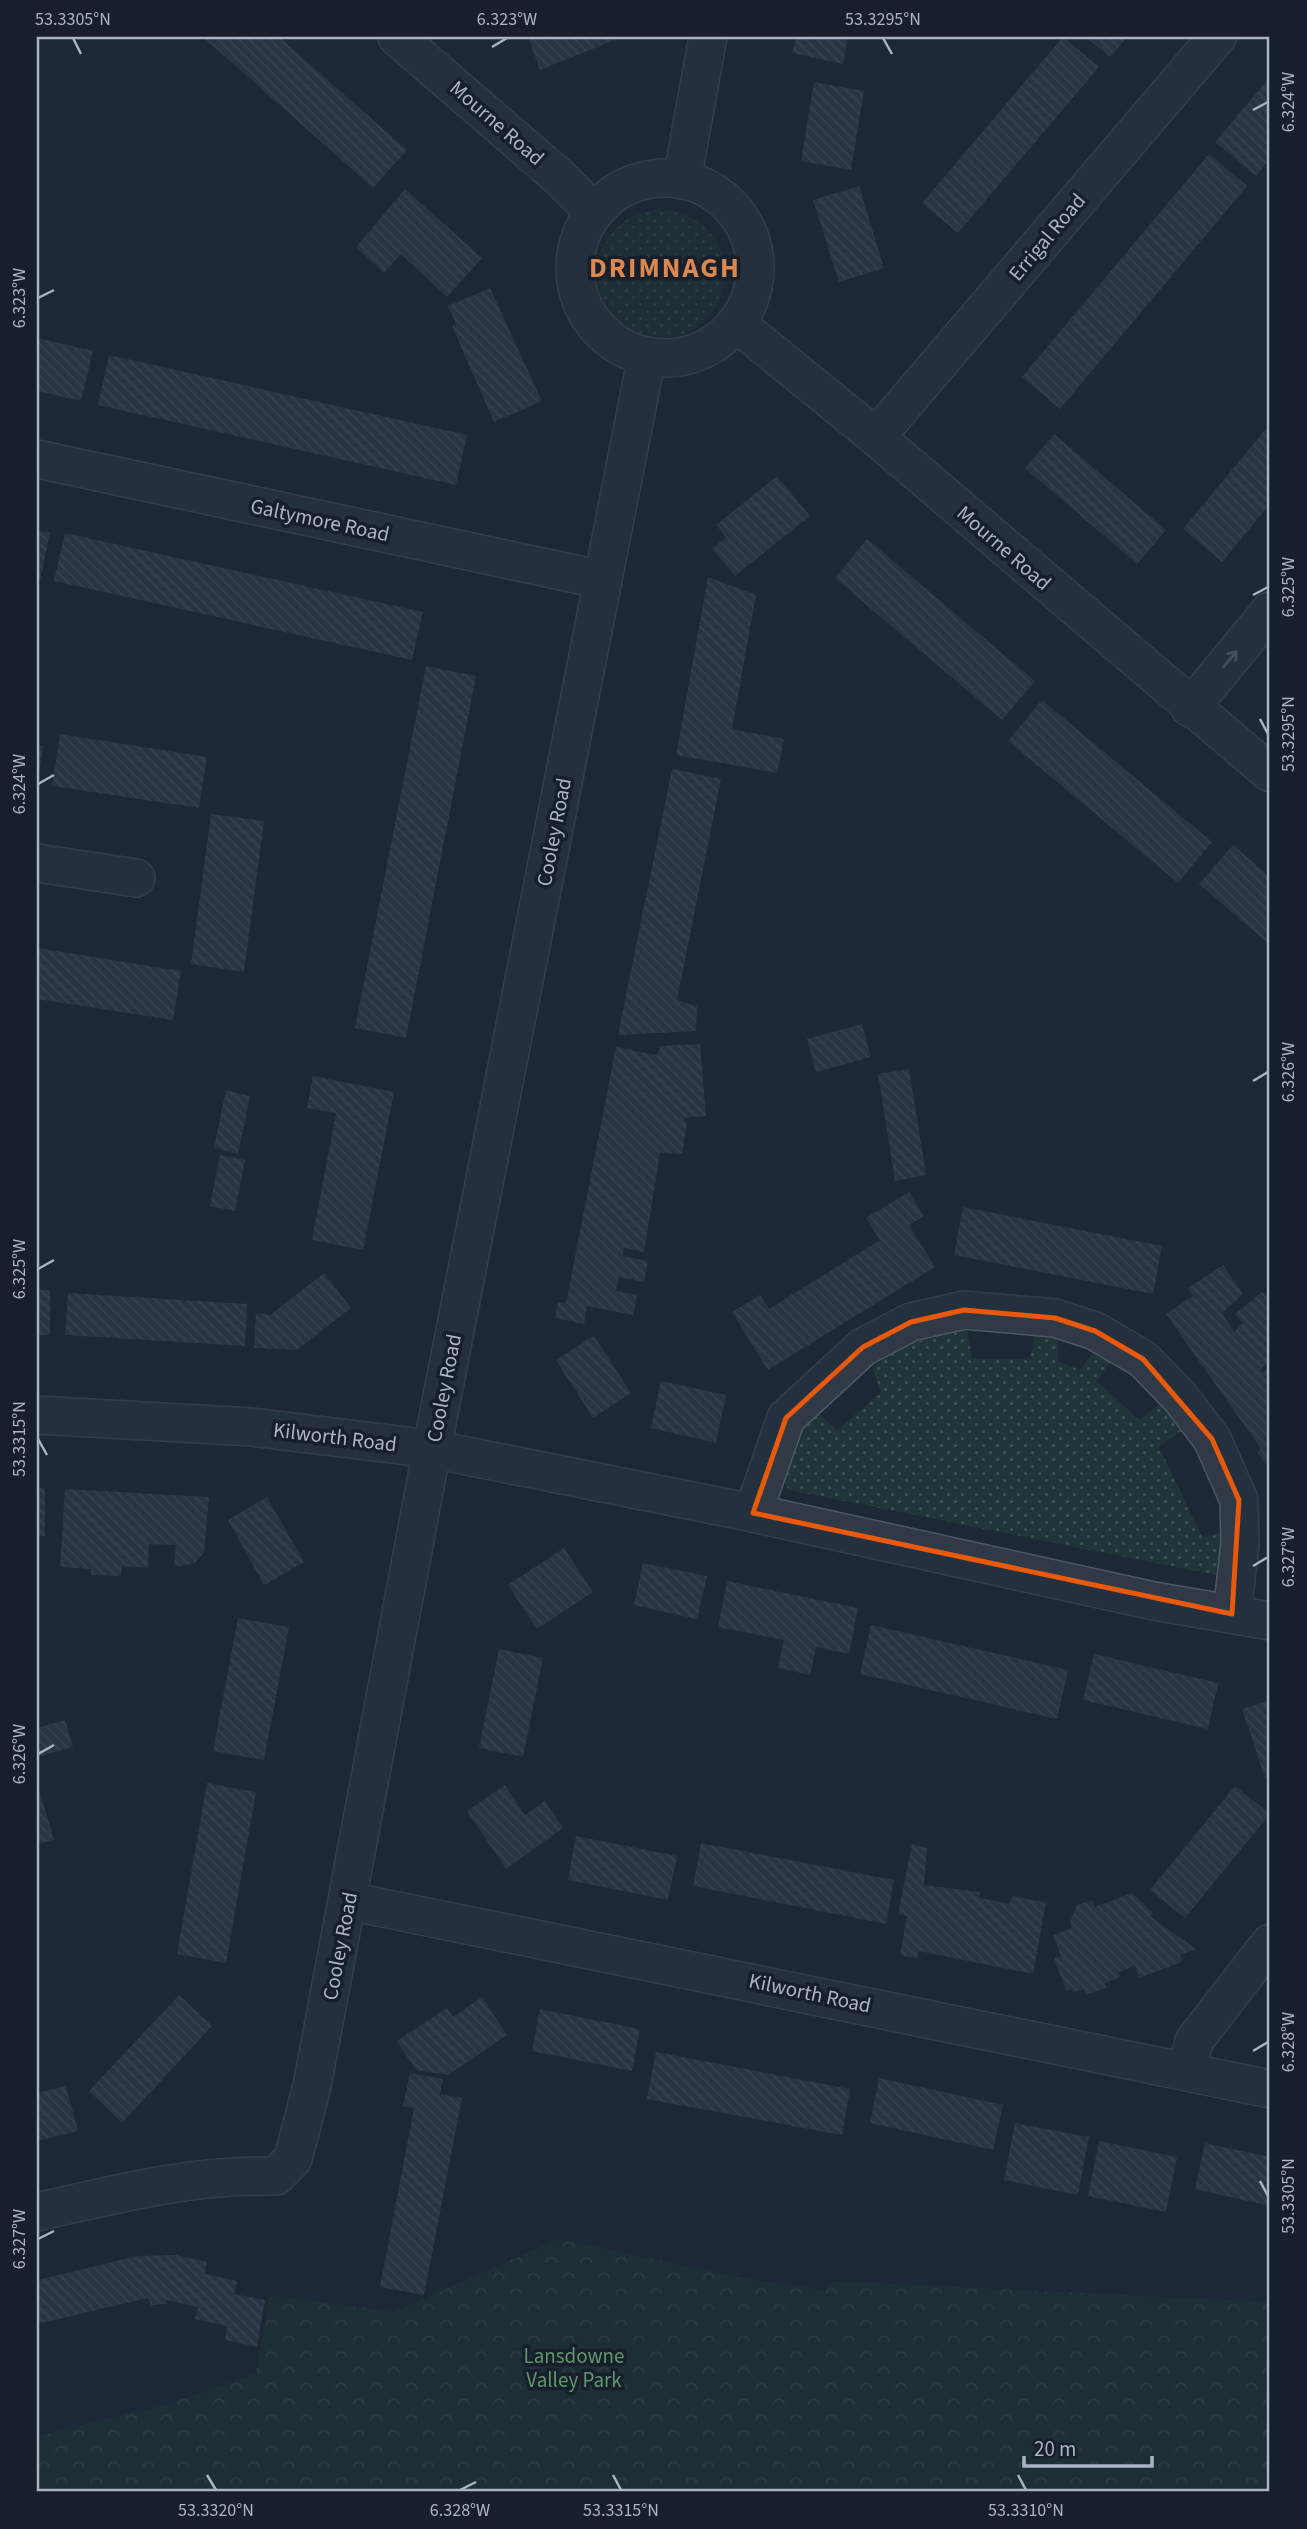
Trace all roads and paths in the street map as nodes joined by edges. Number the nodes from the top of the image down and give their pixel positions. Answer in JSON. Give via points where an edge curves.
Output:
{"nodes":[{"id":1,"x":397,"y":37,"type":"edge"},
{"id":2,"x":708,"y":37,"type":"edge"},
{"id":3,"x":1217,"y":37,"type":"edge"},
{"id":4,"x":682,"y":180,"type":"junction"},
{"id":5,"x":594,"y":212,"type":"junction"},
{"id":6,"x":736,"y":323,"type":"junction"},
{"id":7,"x":647,"y":356,"type":"junction"},
{"id":8,"x":876,"y":438,"type":"junction"},
{"id":9,"x":37,"y":459,"type":"edge"},
{"id":10,"x":603,"y":579,"type":"junction"},
{"id":11,"x":1270,"y":611,"type":"edge"},
{"id":12,"x":1190,"y":708,"type":"junction"},
{"id":13,"x":1270,"y":774,"type":"edge"},
{"id":14,"x":37,"y":863,"type":"edge"},
{"id":15,"x":136,"y":878,"type":"dead end"},
{"id":16,"x":37,"y":1415,"type":"edge"},
{"id":17,"x":432,"y":1449,"type":"junction"},
{"id":18,"x":753,"y":1513,"type":"junction"},
{"id":19,"x":1232,"y":1614,"type":"junction"},
{"id":20,"x":1270,"y":1621,"type":"edge"},
{"id":21,"x":349,"y":1901,"type":"junction"},
{"id":22,"x":1270,"y":1942,"type":"edge"},
{"id":23,"x":1187,"y":2070,"type":"junction"},
{"id":24,"x":1270,"y":2089,"type":"edge"},
{"id":25,"x":37,"y":2212,"type":"edge"}],
"edges":[{"from":1,"to":5,"type":"street","name":"Mourne Road"},
{"from":2,"to":4,"type":"street"},
{"from":3,"to":8,"type":"street","name":"Errigal Road"},
{"from":4,"to":5,"type":"street","via":[[644,180],[617,191]]},
{"from":4,"to":6,"type":"street","via":[[713,191],[746,228],[755,277]]},
{"from":5,"to":7,"type":"street","via":[[583,229],[575,269],[584,308],[611,339]]},
{"from":6,"to":7,"type":"street","via":[[696,352],[672,358]]},
{"from":6,"to":8,"type":"street","name":"Mourne Road"},
{"from":7,"to":10,"type":"street","name":"Cooley Road"},
{"from":8,"to":12,"type":"street","name":"Mourne Road"},
{"from":9,"to":10,"type":"street","name":"Galtymore Road"},
{"from":10,"to":17,"type":"street","name":"Cooley Road"},
{"from":12,"to":11,"type":"street","one_way":true},
{"from":12,"to":13,"type":"street","name":"Mourne Road"},
{"from":14,"to":15,"type":"street"},
{"from":16,"to":17,"type":"street","name":"Kilworth Road","via":[[252,1427]]},
{"from":17,"to":18,"type":"street","name":"Kilworth Road"},
{"from":17,"to":21,"type":"street","name":"Cooley Road"},
{"from":18,"to":19,"type":"street","name":"Kilworth Road"},
{"from":18,"to":19,"type":"street","via":[[786,1418],[863,1347],[911,1322],[964,1310],[1055,1318],[1095,1331],[1143,1359],[1212,1439],[1239,1500],[1240,1544]]},
{"from":19,"to":20,"type":"street","name":"Kilworth Road"},
{"from":21,"to":23,"type":"street","name":"Kilworth Road"},
{"from":21,"to":25,"type":"street","name":"Cooley Road","via":[[293,2159],[276,2176],[219,2175],[169,2182]]},
{"from":22,"to":23,"type":"street","via":[[1194,2041]]},
{"from":23,"to":24,"type":"street","name":"Kilworth Road"}]}
